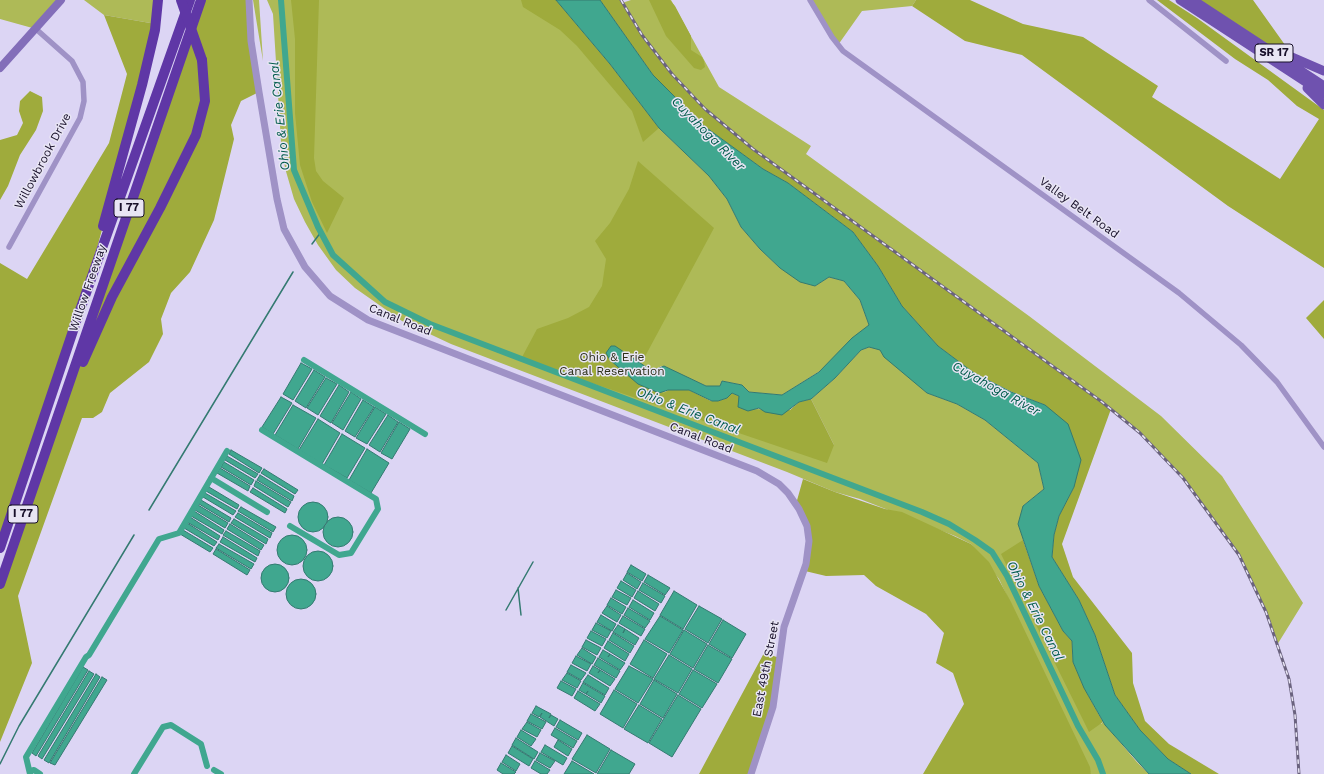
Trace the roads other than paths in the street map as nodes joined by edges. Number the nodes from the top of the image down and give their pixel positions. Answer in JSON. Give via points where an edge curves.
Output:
{"nodes":[{"id":1,"x":61,"y":0,"type":"edge"},
{"id":2,"x":158,"y":0,"type":"edge"},
{"id":3,"x":181,"y":0,"type":"edge"},
{"id":4,"x":190,"y":0,"type":"edge"},
{"id":5,"x":201,"y":0,"type":"edge"},
{"id":6,"x":249,"y":0,"type":"edge"},
{"id":7,"x":810,"y":0,"type":"edge"},
{"id":8,"x":1149,"y":0,"type":"edge"},
{"id":9,"x":1180,"y":0,"type":"edge"},
{"id":10,"x":1193,"y":0,"type":"edge"},
{"id":11,"x":1224,"y":20,"type":"junction"},
{"id":12,"x":36,"y":29,"type":"junction"},
{"id":13,"x":1226,"y":61,"type":"dead end"},
{"id":14,"x":1275,"y":62,"type":"junction"},
{"id":15,"x":0,"y":68,"type":"edge"},
{"id":16,"x":1324,"y":71,"type":"edge"},
{"id":17,"x":1324,"y":86,"type":"edge"},
{"id":18,"x":1324,"y":94,"type":"edge"},
{"id":19,"x":1324,"y":104,"type":"edge"},
{"id":20,"x":9,"y":247,"type":"dead end"},
{"id":21,"x":79,"y":313,"type":"junction"},
{"id":22,"x":58,"y":417,"type":"junction"},
{"id":23,"x":1324,"y":447,"type":"edge"},
{"id":24,"x":757,"y":471,"type":"joint"},
{"id":25,"x":0,"y":548,"type":"edge"},
{"id":26,"x":0,"y":584,"type":"edge"},
{"id":27,"x":751,"y":774,"type":"edge"}],
"edges":[{"from":1,"to":12,"type":"main road"},
{"from":2,"to":21,"type":"highway","via":[[155,30],[142,85]]},
{"from":3,"to":22,"type":"highway","bridge":true,"via":[[202,60],[205,101],[201,121],[164,202],[112,297]]},
{"from":4,"to":21,"type":"highway","name":"Willow Freeway","number":"I 77"},
{"from":5,"to":22,"type":"highway","name":"Willow Freeway","number":"I 77"},
{"from":6,"to":24,"type":"street","name":"Canal Road","via":[[251,40],[284,229],[305,267],[330,296],[368,320]]},
{"from":7,"to":23,"type":"street","name":"Valley Belt Road","via":[[832,37],[844,51],[1179,293],[1241,345],[1277,382]]},
{"from":8,"to":13,"type":"street"},
{"from":9,"to":14,"type":"main road","number":"SR 17"},
{"from":10,"to":11,"type":"main road","number":"SR 17"},
{"from":11,"to":16,"type":"main road","via":[[1286,55]]},
{"from":11,"to":17,"type":"main road","number":"SR 17"},
{"from":12,"to":15,"type":"main road"},
{"from":12,"to":20,"type":"street","name":"Willowbrook Drive","via":[[72,61],[83,82],[84,101],[80,118]]},
{"from":14,"to":18,"type":"main road","number":"SR 17"},
{"from":14,"to":19,"type":"main road"},
{"from":21,"to":25,"type":"highway","name":"Willow Freeway","number":"I 77"},
{"from":22,"to":26,"type":"highway","name":"Willow Freeway","number":"I 77"},
{"from":24,"to":27,"type":"street","name":"East 49th Street","via":[[779,484],[788,493],[804,520],[809,541],[806,564],[784,627],[773,707]]}]}
